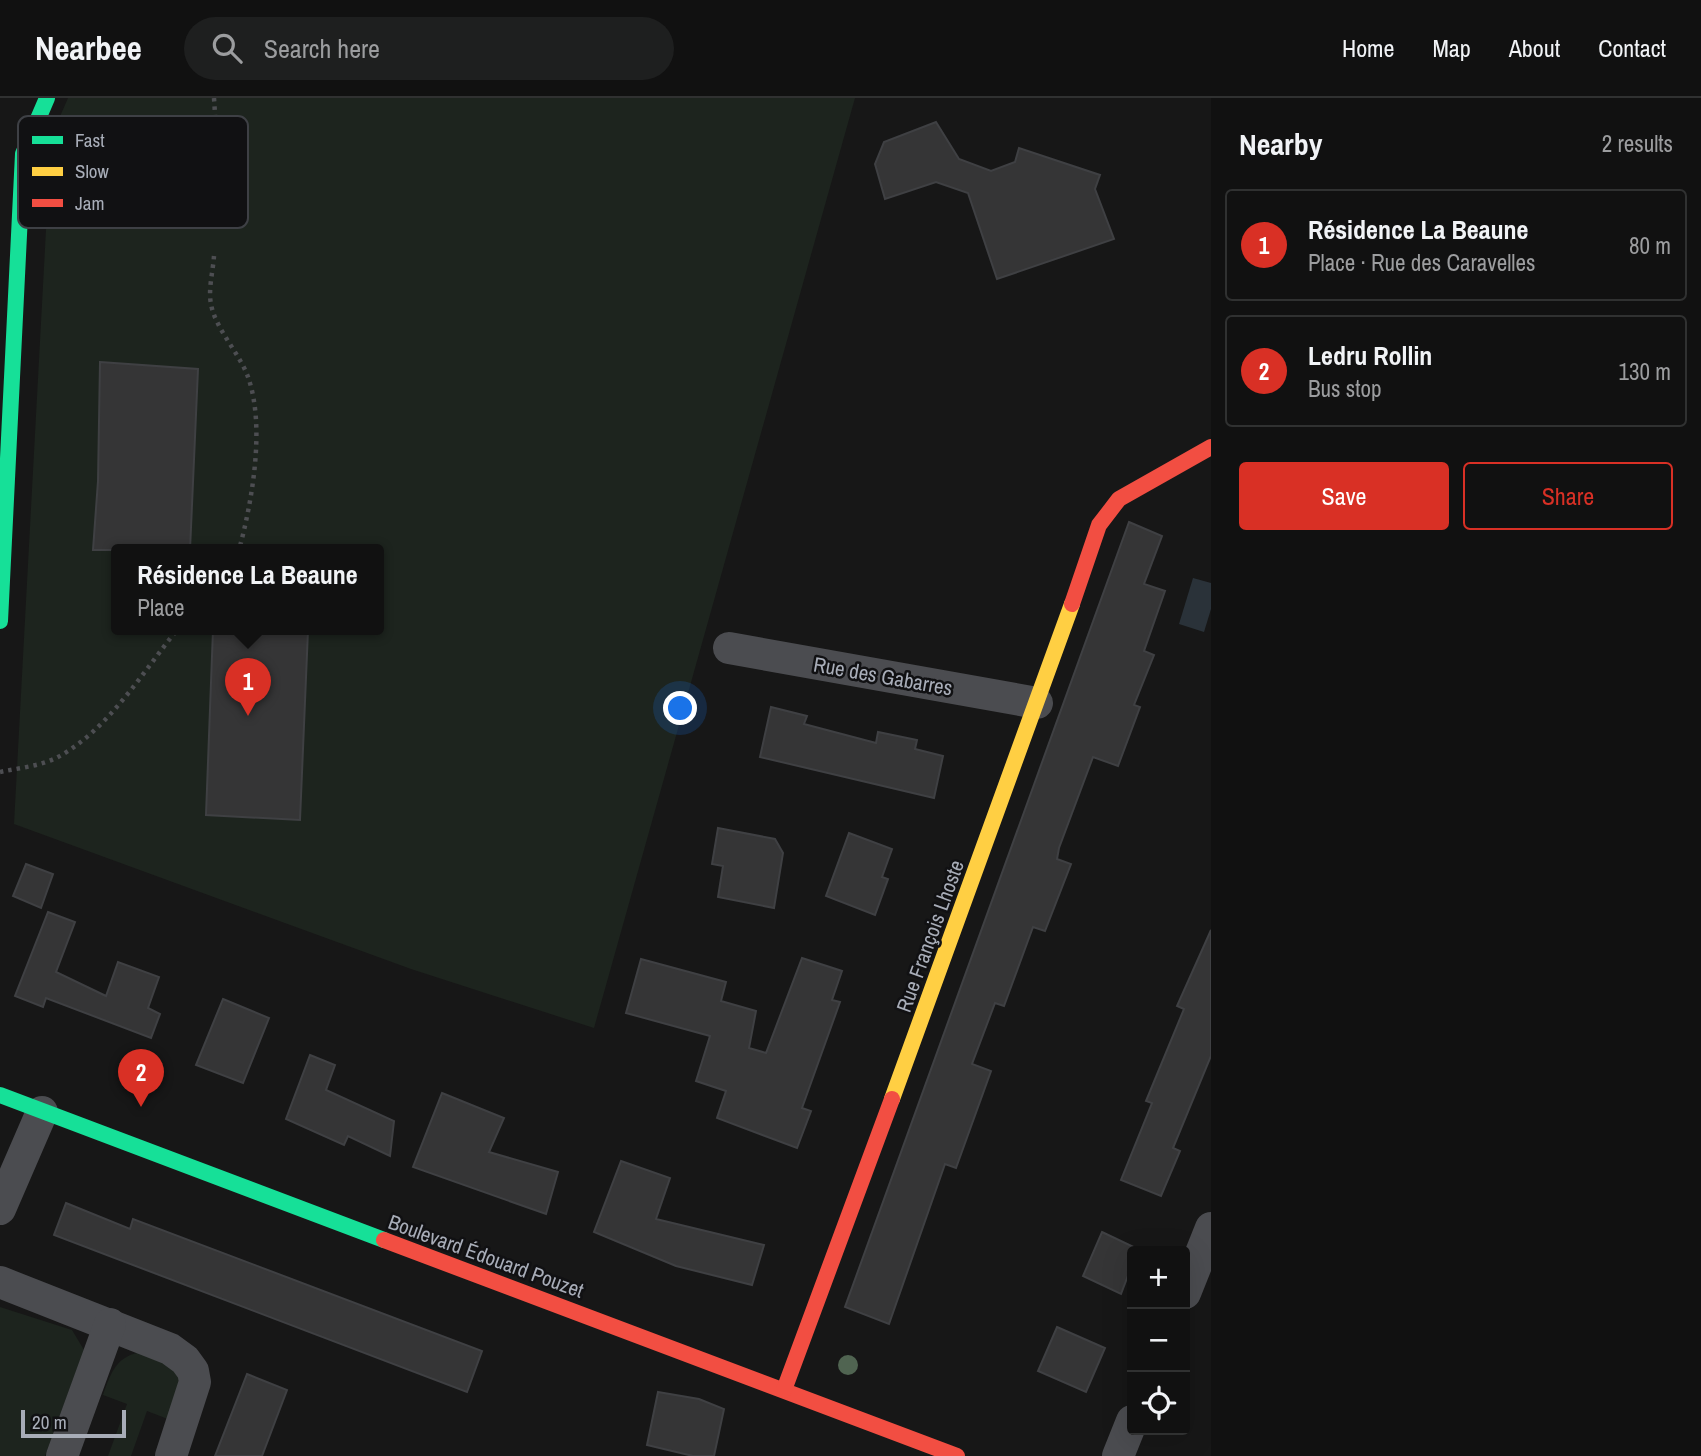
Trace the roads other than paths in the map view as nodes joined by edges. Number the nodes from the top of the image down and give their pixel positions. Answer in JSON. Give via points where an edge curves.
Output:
{"nodes":[{"id":1,"x":47,"y":98,"type":"edge"},
{"id":2,"x":36,"y":116,"type":"edge"},
{"id":3,"x":12,"y":153,"type":"edge"},
{"id":4,"x":1211,"y":447,"type":"edge"},
{"id":5,"x":2,"y":507,"type":"edge"},
{"id":6,"x":0,"y":621,"type":"edge"},
{"id":7,"x":729,"y":648,"type":"dead end"},
{"id":8,"x":1037,"y":704,"type":"junction"},
{"id":9,"x":0,"y":1095,"type":"edge"},
{"id":10,"x":42,"y":1112,"type":"junction"},
{"id":11,"x":0,"y":1209,"type":"edge"},
{"id":12,"x":1211,"y":1228,"type":"edge"},
{"id":13,"x":1190,"y":1280,"type":"edge"},
{"id":14,"x":0,"y":1282,"type":"edge"},
{"id":15,"x":110,"y":1324,"type":"junction"},
{"id":16,"x":784,"y":1390,"type":"junction"},
{"id":17,"x":1127,"y":1434,"type":"edge"},
{"id":18,"x":892,"y":1444,"type":"edge"},
{"id":19,"x":62,"y":1456,"type":"edge"},
{"id":20,"x":171,"y":1456,"type":"edge"},
{"id":21,"x":957,"y":1456,"type":"edge"},
{"id":22,"x":1118,"y":1456,"type":"edge"}],
"edges":[{"from":1,"to":2,"type":"street"},
{"from":3,"to":5,"type":"street"},
{"from":4,"to":8,"type":"street","name":"Rue François Lhoste","via":[[1119,499],[1099,525]]},
{"from":5,"to":6,"type":"street"},
{"from":7,"to":8,"type":"street","name":"Rue des Gabarres"},
{"from":8,"to":16,"type":"street","name":"Rue François Lhoste"},
{"from":9,"to":10,"type":"street","name":"Boulevard Édouard Pouzet"},
{"from":10,"to":11,"type":"street"},
{"from":10,"to":16,"type":"street","name":"Boulevard Édouard Pouzet"},
{"from":12,"to":13,"type":"street"},
{"from":14,"to":15,"type":"street"},
{"from":15,"to":19,"type":"street"},
{"from":15,"to":20,"type":"street","via":[[170,1349],[192,1371],[192,1397]]},
{"from":16,"to":18,"type":"street","name":"Boulevard Édouard Pouzet"},
{"from":17,"to":22,"type":"street"},
{"from":18,"to":21,"type":"street","name":"Boulevard Édouard Pouzet"}]}
